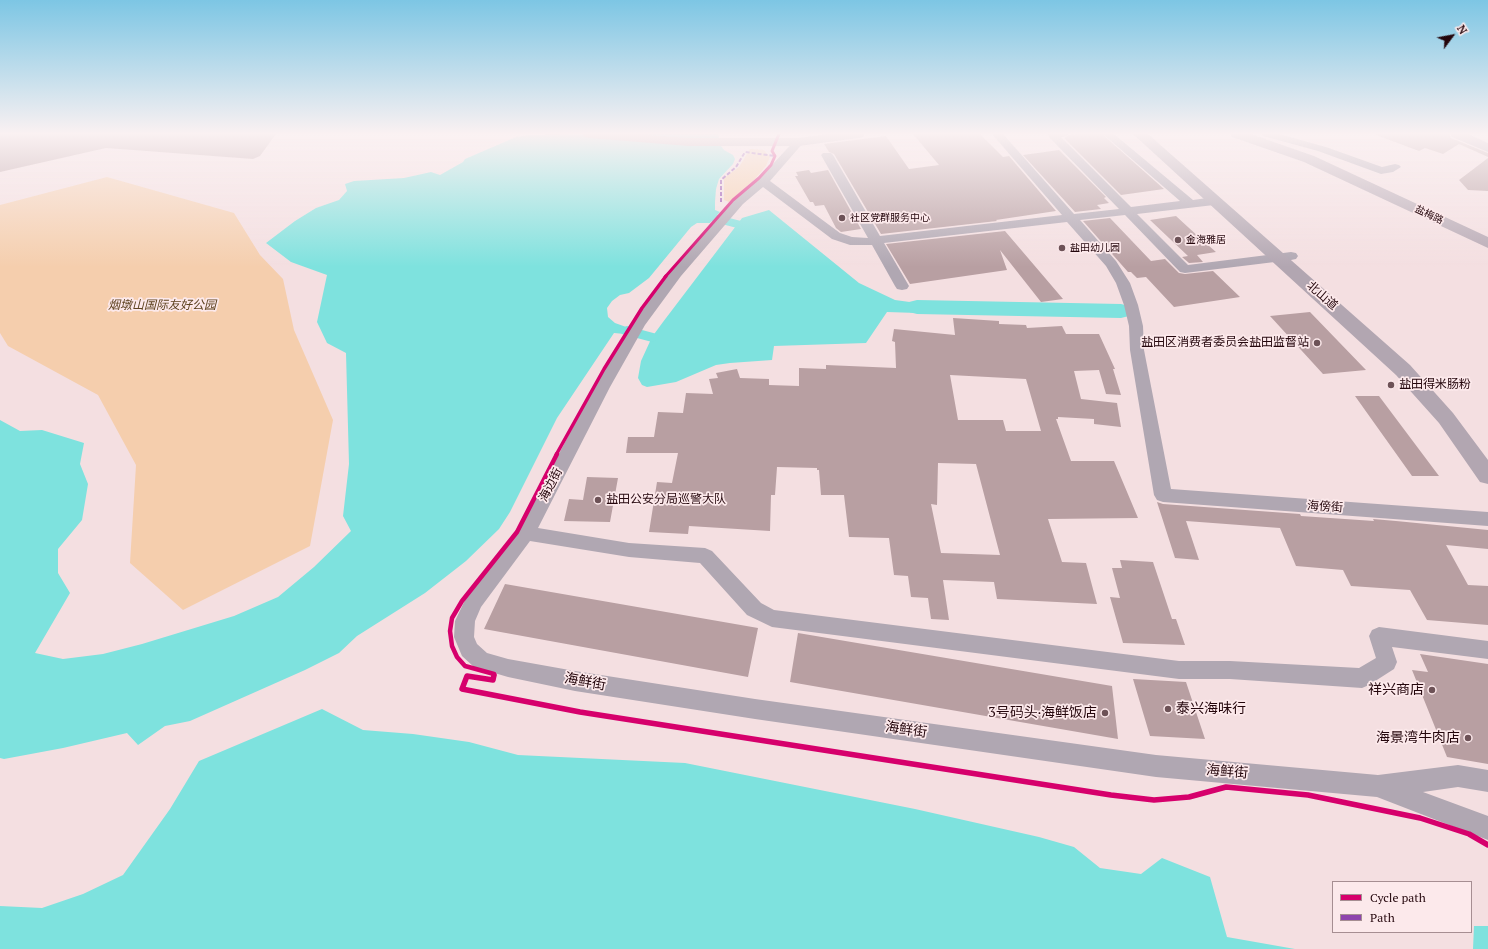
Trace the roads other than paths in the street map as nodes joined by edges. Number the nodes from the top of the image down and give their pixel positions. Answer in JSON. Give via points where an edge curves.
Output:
{"nodes":[{"id":1,"x":841,"y":178,"type":"edge"},
{"id":2,"x":1037,"y":178,"type":"edge"},
{"id":3,"x":1096,"y":178,"type":"edge"},
{"id":4,"x":1160,"y":178,"type":"edge"},
{"id":5,"x":1189,"y":178,"type":"edge"},
{"id":6,"x":1200,"y":178,"type":"edge"},
{"id":7,"x":1350,"y":178,"type":"edge"},
{"id":8,"x":763,"y":180,"type":"joint"},
{"id":9,"x":1214,"y":201,"type":"junction"},
{"id":10,"x":1189,"y":203,"type":"junction"},
{"id":11,"x":1127,"y":210,"type":"junction"},
{"id":12,"x":1072,"y":218,"type":"junction"},
{"id":13,"x":877,"y":241,"type":"junction"},
{"id":14,"x":1488,"y":243,"type":"edge"},
{"id":15,"x":1285,"y":257,"type":"junction"},
{"id":16,"x":902,"y":286,"type":"dead end"},
{"id":17,"x":1488,"y":451,"type":"edge"},
{"id":18,"x":1488,"y":476,"type":"edge"},
{"id":19,"x":1488,"y":520,"type":"edge"},
{"id":20,"x":526,"y":533,"type":"junction"},
{"id":21,"x":465,"y":621,"type":"joint"},
{"id":22,"x":1488,"y":650,"type":"edge"},
{"id":23,"x":1488,"y":781,"type":"edge"},
{"id":24,"x":1378,"y":786,"type":"junction"},
{"id":25,"x":1488,"y":828,"type":"edge"}],
"edges":[{"from":1,"to":13,"type":"street"},
{"from":2,"to":12,"type":"street"},
{"from":3,"to":11,"type":"street"},
{"from":4,"to":10,"type":"street"},
{"from":5,"to":9,"type":"main road","name":"北山道"},
{"from":6,"to":15,"type":"main road","name":"北山道"},
{"from":7,"to":14,"type":"main road","name":"盐梅路"},
{"from":8,"to":13,"type":"street","via":[[836,236],[850,241]]},
{"from":8,"to":20,"type":"street","name":"海边街","via":[[739,201],[676,273],[639,324],[598,394]]},
{"from":9,"to":10,"type":"street"},
{"from":9,"to":15,"type":"main road","name":"北山道"},
{"from":10,"to":11,"type":"street"},
{"from":11,"to":12,"type":"street"},
{"from":11,"to":15,"type":"street","via":[[1185,269]]},
{"from":12,"to":13,"type":"street"},
{"from":12,"to":19,"type":"street","name":"海傍街","via":[[1111,264],[1123,284],[1131,305],[1163,495]]},
{"from":13,"to":16,"type":"street"},
{"from":15,"to":17,"type":"main road","name":"北山道","via":[[1393,344],[1418,368]]},
{"from":15,"to":18,"type":"main road","name":"北山道","via":[[1403,370],[1446,418]]},
{"from":20,"to":21,"type":"street","name":"海边街","via":[[479,594]]},
{"from":20,"to":22,"type":"street","via":[[629,550],[705,556],[754,609],[772,618],[1179,670],[1230,670],[1362,678],[1388,662],[1380,636]]},
{"from":21,"to":24,"type":"street","name":"海鲜街","via":[[464,638],[469,650],[481,660],[575,681],[1156,766]]},
{"from":23,"to":24,"type":"street","name":"海鲜街","via":[[1458,776]]},
{"from":24,"to":25,"type":"street","name":"海鲜街"}]}
